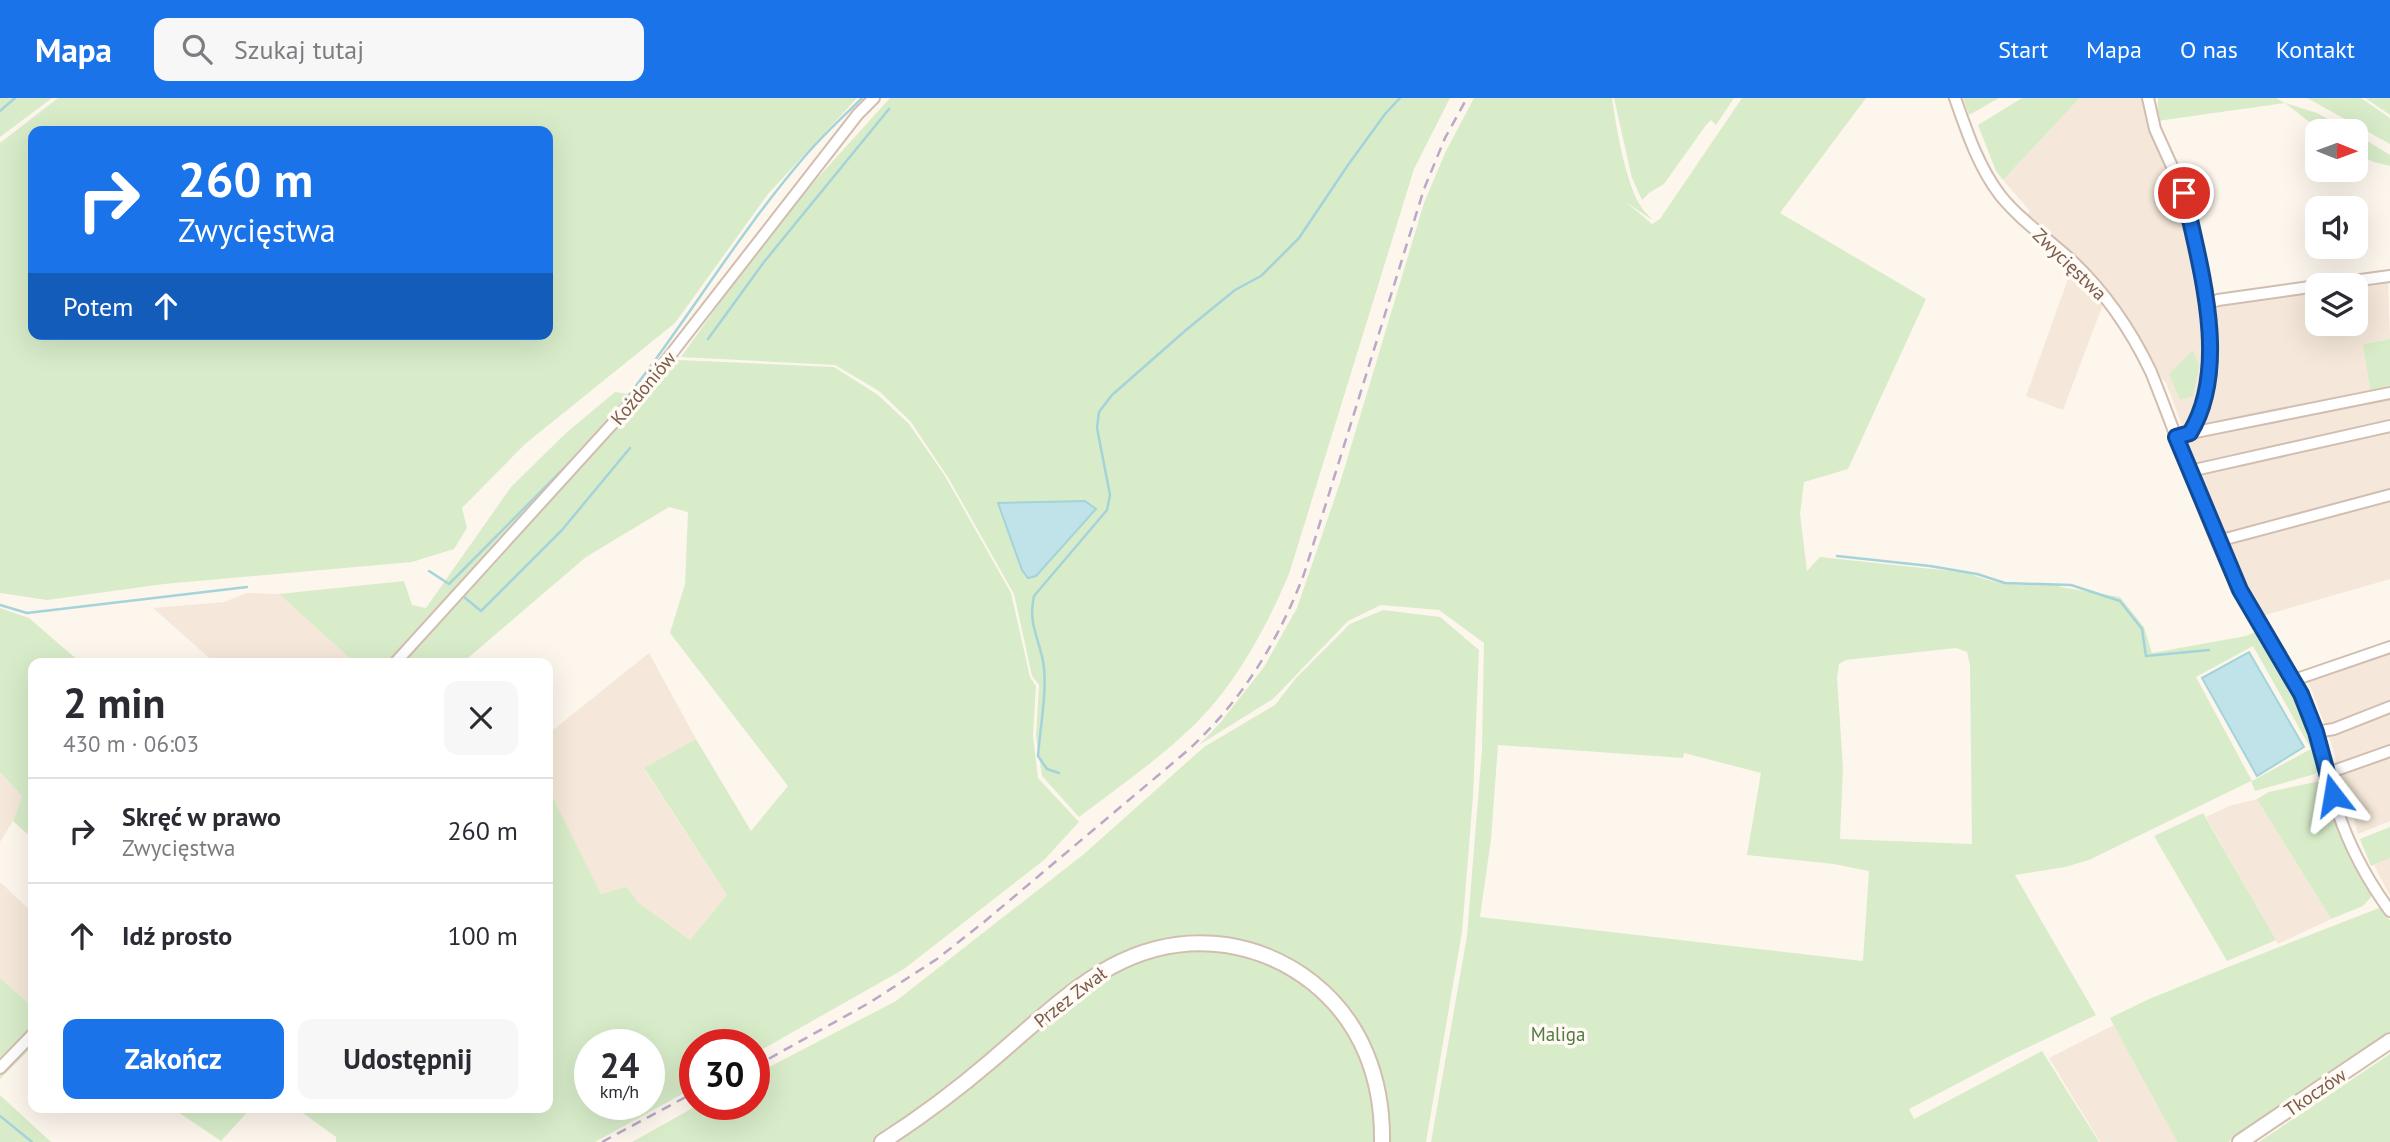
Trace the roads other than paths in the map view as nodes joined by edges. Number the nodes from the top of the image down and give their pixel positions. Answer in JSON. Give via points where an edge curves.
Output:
{"nodes":[{"id":1,"x":874,"y":98,"type":"edge"},
{"id":2,"x":1955,"y":98,"type":"edge"},
{"id":3,"x":2148,"y":98,"type":"edge"},
{"id":4,"x":2390,"y":276,"type":"edge"},
{"id":5,"x":2368,"y":279,"type":"edge"},
{"id":6,"x":2305,"y":288,"type":"edge"},
{"id":7,"x":2207,"y":304,"type":"junction"},
{"id":8,"x":2390,"y":393,"type":"edge"},
{"id":9,"x":2390,"y":426,"type":"edge"},
{"id":10,"x":2190,"y":433,"type":"junction"},
{"id":11,"x":2176,"y":437,"type":"junction"},
{"id":12,"x":2190,"y":471,"type":"junction"},
{"id":13,"x":2390,"y":495,"type":"edge"},
{"id":14,"x":2218,"y":541,"type":"junction"},
{"id":15,"x":2390,"y":647,"type":"edge"},
{"id":16,"x":400,"y":658,"type":"edge"},
{"id":17,"x":2294,"y":680,"type":"junction"},
{"id":18,"x":2390,"y":707,"type":"edge"},
{"id":19,"x":2316,"y":732,"type":"junction"},
{"id":20,"x":2390,"y":751,"type":"edge"},
{"id":21,"x":2328,"y":773,"type":"junction"},
{"id":22,"x":2390,"y":911,"type":"edge"},
{"id":23,"x":28,"y":1039,"type":"edge"},
{"id":24,"x":2390,"y":1041,"type":"edge"},
{"id":25,"x":0,"y":1068,"type":"edge"},
{"id":26,"x":882,"y":1142,"type":"edge"},
{"id":27,"x":1382,"y":1142,"type":"edge"},
{"id":28,"x":2240,"y":1142,"type":"edge"}],
"edges":[{"from":1,"to":16,"type":"street","name":"Kożdoniów","via":[[644,389]]},
{"from":2,"to":11,"type":"street","name":"Zwycięstwa","via":[[1979,161],[1999,193],[2088,278],[2127,327],[2151,372]]},
{"from":3,"to":7,"type":"street","via":[[2155,129],[2184,193]]},
{"from":4,"to":5,"type":"street"},
{"from":6,"to":7,"type":"street"},
{"from":7,"to":10,"type":"street","via":[[2208,376]]},
{"from":8,"to":10,"type":"street"},
{"from":9,"to":12,"type":"street"},
{"from":10,"to":11,"type":"street"},
{"from":11,"to":12,"type":"street","name":"Zwycięstwa"},
{"from":12,"to":14,"type":"street","name":"Zwycięstwa"},
{"from":13,"to":14,"type":"street"},
{"from":14,"to":17,"type":"street","name":"Zwycięstwa","via":[[2240,590]]},
{"from":15,"to":17,"type":"street"},
{"from":17,"to":19,"type":"street","name":"Zwycięstwa"},
{"from":18,"to":19,"type":"street"},
{"from":19,"to":21,"type":"street","name":"Zwycięstwa"},
{"from":20,"to":21,"type":"street"},
{"from":21,"to":22,"type":"street","name":"Zwycięstwa","via":[[2349,841]]},
{"from":23,"to":25,"type":"street"},
{"from":24,"to":28,"type":"street","name":"Tkoczów"},
{"from":26,"to":27,"type":"street","name":"Przez Zwał","via":[[956,1090],[1103,970],[1139,953],[1200,943],[1242,948],[1275,960],[1335,1003],[1360,1039],[1375,1076]]}]}
